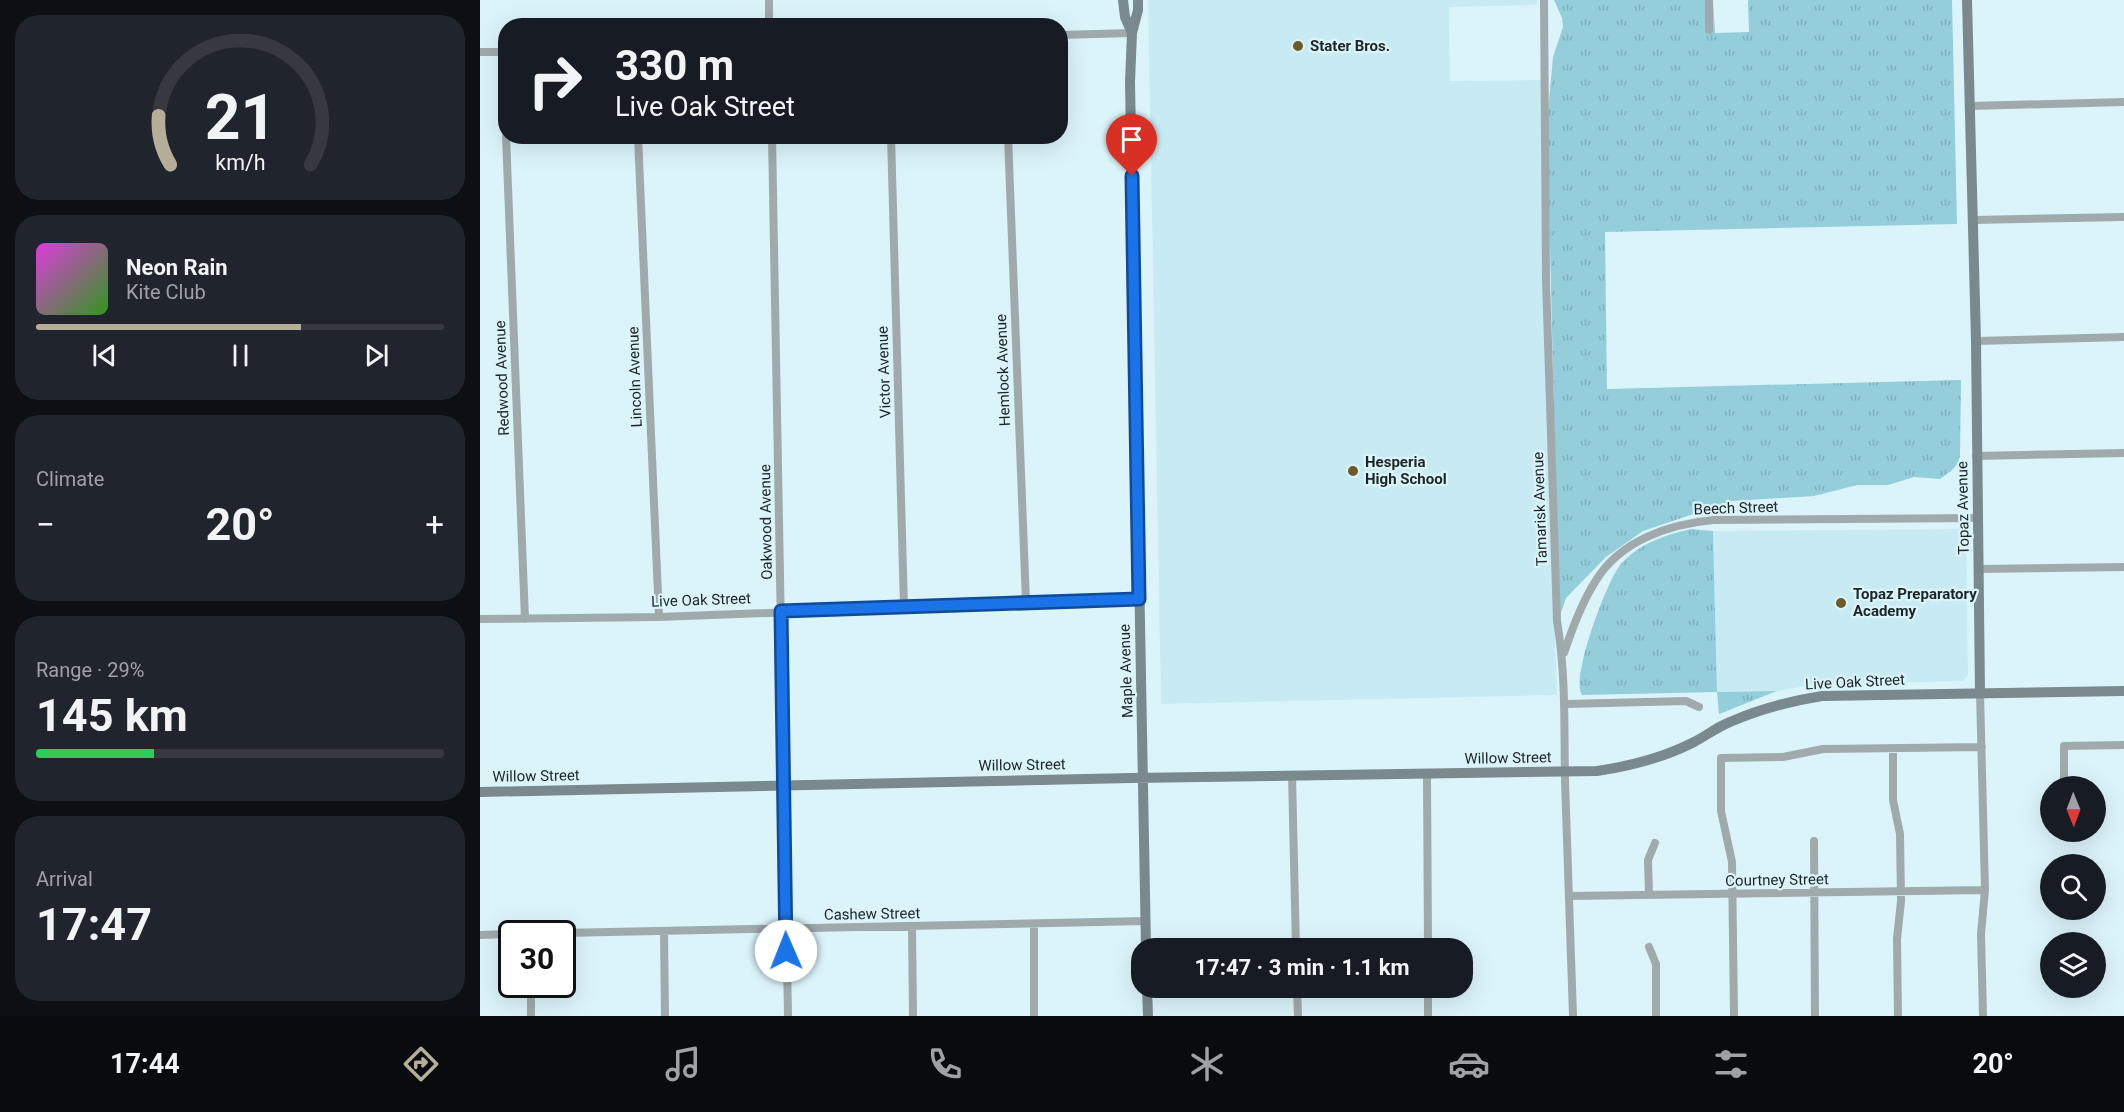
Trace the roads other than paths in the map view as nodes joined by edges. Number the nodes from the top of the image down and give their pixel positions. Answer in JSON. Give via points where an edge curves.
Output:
{"nodes":[{"id":1,"x":769,"y":0,"type":"edge"},
{"id":2,"x":1123,"y":0,"type":"edge"},
{"id":3,"x":1138,"y":0,"type":"edge"},
{"id":4,"x":1544,"y":0,"type":"edge"},
{"id":5,"x":1708,"y":0,"type":"edge"},
{"id":6,"x":1967,"y":0,"type":"edge"},
{"id":7,"x":769,"y":18,"type":"edge"},
{"id":8,"x":1709,"y":30,"type":"dead end"},
{"id":9,"x":1132,"y":33,"type":"junction"},
{"id":10,"x":1068,"y":35,"type":"edge"},
{"id":11,"x":480,"y":52,"type":"edge"},
{"id":12,"x":498,"y":52,"type":"edge"},
{"id":13,"x":2124,"y":102,"type":"edge"},
{"id":14,"x":1971,"y":106,"type":"junction"},
{"id":15,"x":506,"y":144,"type":"edge"},
{"id":16,"x":638,"y":144,"type":"edge"},
{"id":17,"x":772,"y":144,"type":"edge"},
{"id":18,"x":891,"y":144,"type":"edge"},
{"id":19,"x":1008,"y":144,"type":"edge"},
{"id":20,"x":2124,"y":218,"type":"edge"},
{"id":21,"x":1973,"y":220,"type":"junction"},
{"id":22,"x":2124,"y":337,"type":"edge"},
{"id":23,"x":1976,"y":341,"type":"junction"},
{"id":24,"x":2124,"y":453,"type":"edge"},
{"id":25,"x":1976,"y":456,"type":"junction"},
{"id":26,"x":1978,"y":518,"type":"junction"},
{"id":27,"x":2124,"y":567,"type":"edge"},
{"id":28,"x":1979,"y":569,"type":"junction"},
{"id":29,"x":1139,"y":599,"type":"junction"},
{"id":30,"x":1026,"y":602,"type":"junction"},
{"id":31,"x":904,"y":607,"type":"junction"},
{"id":32,"x":781,"y":611,"type":"junction"},
{"id":33,"x":659,"y":617,"type":"junction"},
{"id":34,"x":480,"y":619,"type":"edge"},
{"id":35,"x":525,"y":619,"type":"junction"},
{"id":36,"x":1563,"y":656,"type":"junction"},
{"id":37,"x":2124,"y":691,"type":"edge"},
{"id":38,"x":1980,"y":693,"type":"junction"},
{"id":39,"x":1565,"y":704,"type":"junction"},
{"id":40,"x":1699,"y":707,"type":"dead end"},
{"id":41,"x":2124,"y":745,"type":"edge"},
{"id":42,"x":1982,"y":747,"type":"junction"},
{"id":43,"x":1893,"y":749,"type":"junction"},
{"id":44,"x":1565,"y":772,"type":"junction"},
{"id":45,"x":1427,"y":774,"type":"junction"},
{"id":46,"x":1292,"y":776,"type":"junction"},
{"id":47,"x":2064,"y":776,"type":"edge"},
{"id":48,"x":1144,"y":778,"type":"junction"},
{"id":49,"x":784,"y":786,"type":"junction"},
{"id":50,"x":480,"y":792,"type":"edge"},
{"id":51,"x":1814,"y":841,"type":"dead end"},
{"id":52,"x":1655,"y":843,"type":"dead end"},
{"id":53,"x":1985,"y":890,"type":"junction"},
{"id":54,"x":1901,"y":892,"type":"junction"},
{"id":55,"x":1815,"y":893,"type":"junction"},
{"id":56,"x":1733,"y":894,"type":"junction"},
{"id":57,"x":1649,"y":895,"type":"junction"},
{"id":58,"x":1569,"y":896,"type":"junction"},
{"id":59,"x":1146,"y":921,"type":"junction"},
{"id":60,"x":1034,"y":924,"type":"junction"},
{"id":61,"x":912,"y":926,"type":"junction"},
{"id":62,"x":786,"y":929,"type":"junction"},
{"id":63,"x":664,"y":931,"type":"junction"},
{"id":64,"x":576,"y":933,"type":"edge"},
{"id":65,"x":498,"y":934,"type":"edge"},
{"id":66,"x":480,"y":935,"type":"edge"},
{"id":67,"x":1146,"y":938,"type":"edge"},
{"id":68,"x":1296,"y":938,"type":"edge"},
{"id":69,"x":1428,"y":938,"type":"edge"},
{"id":70,"x":1649,"y":947,"type":"dead end"},
{"id":71,"x":531,"y":998,"type":"edge"},
{"id":72,"x":1147,"y":998,"type":"edge"},
{"id":73,"x":1297,"y":998,"type":"edge"},
{"id":74,"x":1428,"y":998,"type":"edge"},
{"id":75,"x":531,"y":1016,"type":"edge"},
{"id":76,"x":665,"y":1016,"type":"edge"},
{"id":77,"x":788,"y":1016,"type":"edge"},
{"id":78,"x":913,"y":1016,"type":"edge"},
{"id":79,"x":1034,"y":1016,"type":"edge"},
{"id":80,"x":1148,"y":1016,"type":"edge"},
{"id":81,"x":1298,"y":1016,"type":"edge"},
{"id":82,"x":1428,"y":1016,"type":"edge"},
{"id":83,"x":1574,"y":1016,"type":"edge"},
{"id":84,"x":1656,"y":1016,"type":"edge"},
{"id":85,"x":1734,"y":1016,"type":"edge"},
{"id":86,"x":1815,"y":1016,"type":"edge"},
{"id":87,"x":1898,"y":1016,"type":"edge"},
{"id":88,"x":1983,"y":1016,"type":"edge"}],
"edges":[{"from":1,"to":7,"type":"street"},
{"from":2,"to":9,"type":"street","name":"Maple Avenue"},
{"from":3,"to":9,"type":"street","name":"Maple Avenue"},
{"from":4,"to":36,"type":"street","name":"Tamarisk Avenue","via":[[1546,280],[1557,621]]},
{"from":5,"to":8,"type":"street"},
{"from":6,"to":14,"type":"street","name":"Topaz Avenue"},
{"from":9,"to":10,"type":"street"},
{"from":9,"to":29,"type":"street","name":"Maple Avenue"},
{"from":11,"to":12,"type":"street"},
{"from":13,"to":14,"type":"street"},
{"from":14,"to":21,"type":"street","name":"Topaz Avenue"},
{"from":15,"to":35,"type":"street","name":"Redwood Avenue"},
{"from":16,"to":33,"type":"street","name":"Lincoln Avenue"},
{"from":17,"to":32,"type":"street","name":"Oakwood Avenue"},
{"from":18,"to":31,"type":"street","name":"Victor Avenue"},
{"from":19,"to":30,"type":"street","name":"Hemlock Avenue"},
{"from":20,"to":21,"type":"street"},
{"from":21,"to":23,"type":"street","name":"Topaz Avenue"},
{"from":22,"to":23,"type":"street"},
{"from":23,"to":25,"type":"street","name":"Topaz Avenue"},
{"from":24,"to":25,"type":"street"},
{"from":25,"to":26,"type":"street","name":"Topaz Avenue"},
{"from":26,"to":28,"type":"street","name":"Topaz Avenue"},
{"from":26,"to":36,"type":"street","name":"Beech Street","via":[[1713,520],[1658,532],[1612,560],[1596,580],[1576,618]]},
{"from":27,"to":28,"type":"street"},
{"from":28,"to":38,"type":"street","name":"Topaz Avenue"},
{"from":29,"to":30,"type":"street","name":"Live Oak Street"},
{"from":29,"to":48,"type":"street","name":"Maple Avenue"},
{"from":30,"to":31,"type":"street","name":"Live Oak Street"},
{"from":31,"to":32,"type":"street","name":"Live Oak Street"},
{"from":32,"to":33,"type":"street","name":"Live Oak Street"},
{"from":32,"to":49,"type":"street","name":"Oakwood Avenue"},
{"from":33,"to":35,"type":"street","name":"Live Oak Street"},
{"from":34,"to":35,"type":"street","name":"Live Oak Street"},
{"from":36,"to":39,"type":"street","name":"Tamarisk Avenue"},
{"from":37,"to":38,"type":"street","name":"Live Oak Street"},
{"from":38,"to":42,"type":"street","name":"Topaz Avenue"},
{"from":38,"to":44,"type":"street","name":"Live Oak Street","via":[[1822,696],[1786,702],[1727,723],[1693,742],[1640,763]]},
{"from":39,"to":40,"type":"street","via":[[1686,701]]},
{"from":39,"to":44,"type":"street","name":"Tamarisk Avenue"},
{"from":41,"to":47,"type":"street","via":[[2064,746]]},
{"from":42,"to":43,"type":"street"},
{"from":42,"to":53,"type":"street","name":"Topaz Avenue"},
{"from":43,"to":54,"type":"street"},
{"from":43,"to":56,"type":"street","via":[[1823,749],[1783,757],[1721,758],[1721,811],[1732,862]]},
{"from":44,"to":45,"type":"street","name":"Willow Street"},
{"from":44,"to":58,"type":"street","name":"Tamarisk Avenue"},
{"from":45,"to":46,"type":"street","name":"Willow Street"},
{"from":45,"to":69,"type":"street"},
{"from":46,"to":48,"type":"street","name":"Willow Street"},
{"from":46,"to":68,"type":"street"},
{"from":48,"to":49,"type":"street","name":"Willow Street"},
{"from":48,"to":59,"type":"street","name":"Maple Avenue"},
{"from":49,"to":50,"type":"street","name":"Willow Street"},
{"from":49,"to":62,"type":"street","name":"Oakwood Avenue"},
{"from":51,"to":55,"type":"street"},
{"from":52,"to":57,"type":"street","via":[[1648,860]]},
{"from":53,"to":54,"type":"street","name":"Courtney Street"},
{"from":53,"to":88,"type":"street","name":"Topaz Avenue","via":[[1981,934]]},
{"from":54,"to":55,"type":"street","name":"Courtney Street"},
{"from":54,"to":87,"type":"street"},
{"from":55,"to":56,"type":"street","name":"Courtney Street"},
{"from":55,"to":86,"type":"street"},
{"from":56,"to":57,"type":"street","name":"Courtney Street"},
{"from":56,"to":85,"type":"street"},
{"from":57,"to":58,"type":"street","name":"Courtney Street"},
{"from":58,"to":83,"type":"street","name":"Tamarisk Avenue"},
{"from":59,"to":60,"type":"street","name":"Cashew Street"},
{"from":59,"to":67,"type":"street","name":"Maple Avenue"},
{"from":60,"to":61,"type":"street","name":"Cashew Street"},
{"from":60,"to":79,"type":"street"},
{"from":61,"to":62,"type":"street","name":"Cashew Street"},
{"from":61,"to":78,"type":"street"},
{"from":62,"to":63,"type":"street","name":"Cashew Street"},
{"from":62,"to":77,"type":"street","name":"Oakwood Avenue"},
{"from":63,"to":64,"type":"street","name":"Cashew Street"},
{"from":63,"to":76,"type":"street"},
{"from":65,"to":66,"type":"street"},
{"from":70,"to":84,"type":"street","via":[[1656,964]]},
{"from":71,"to":75,"type":"street"},
{"from":72,"to":80,"type":"street"},
{"from":73,"to":81,"type":"street"},
{"from":74,"to":82,"type":"street"}]}
